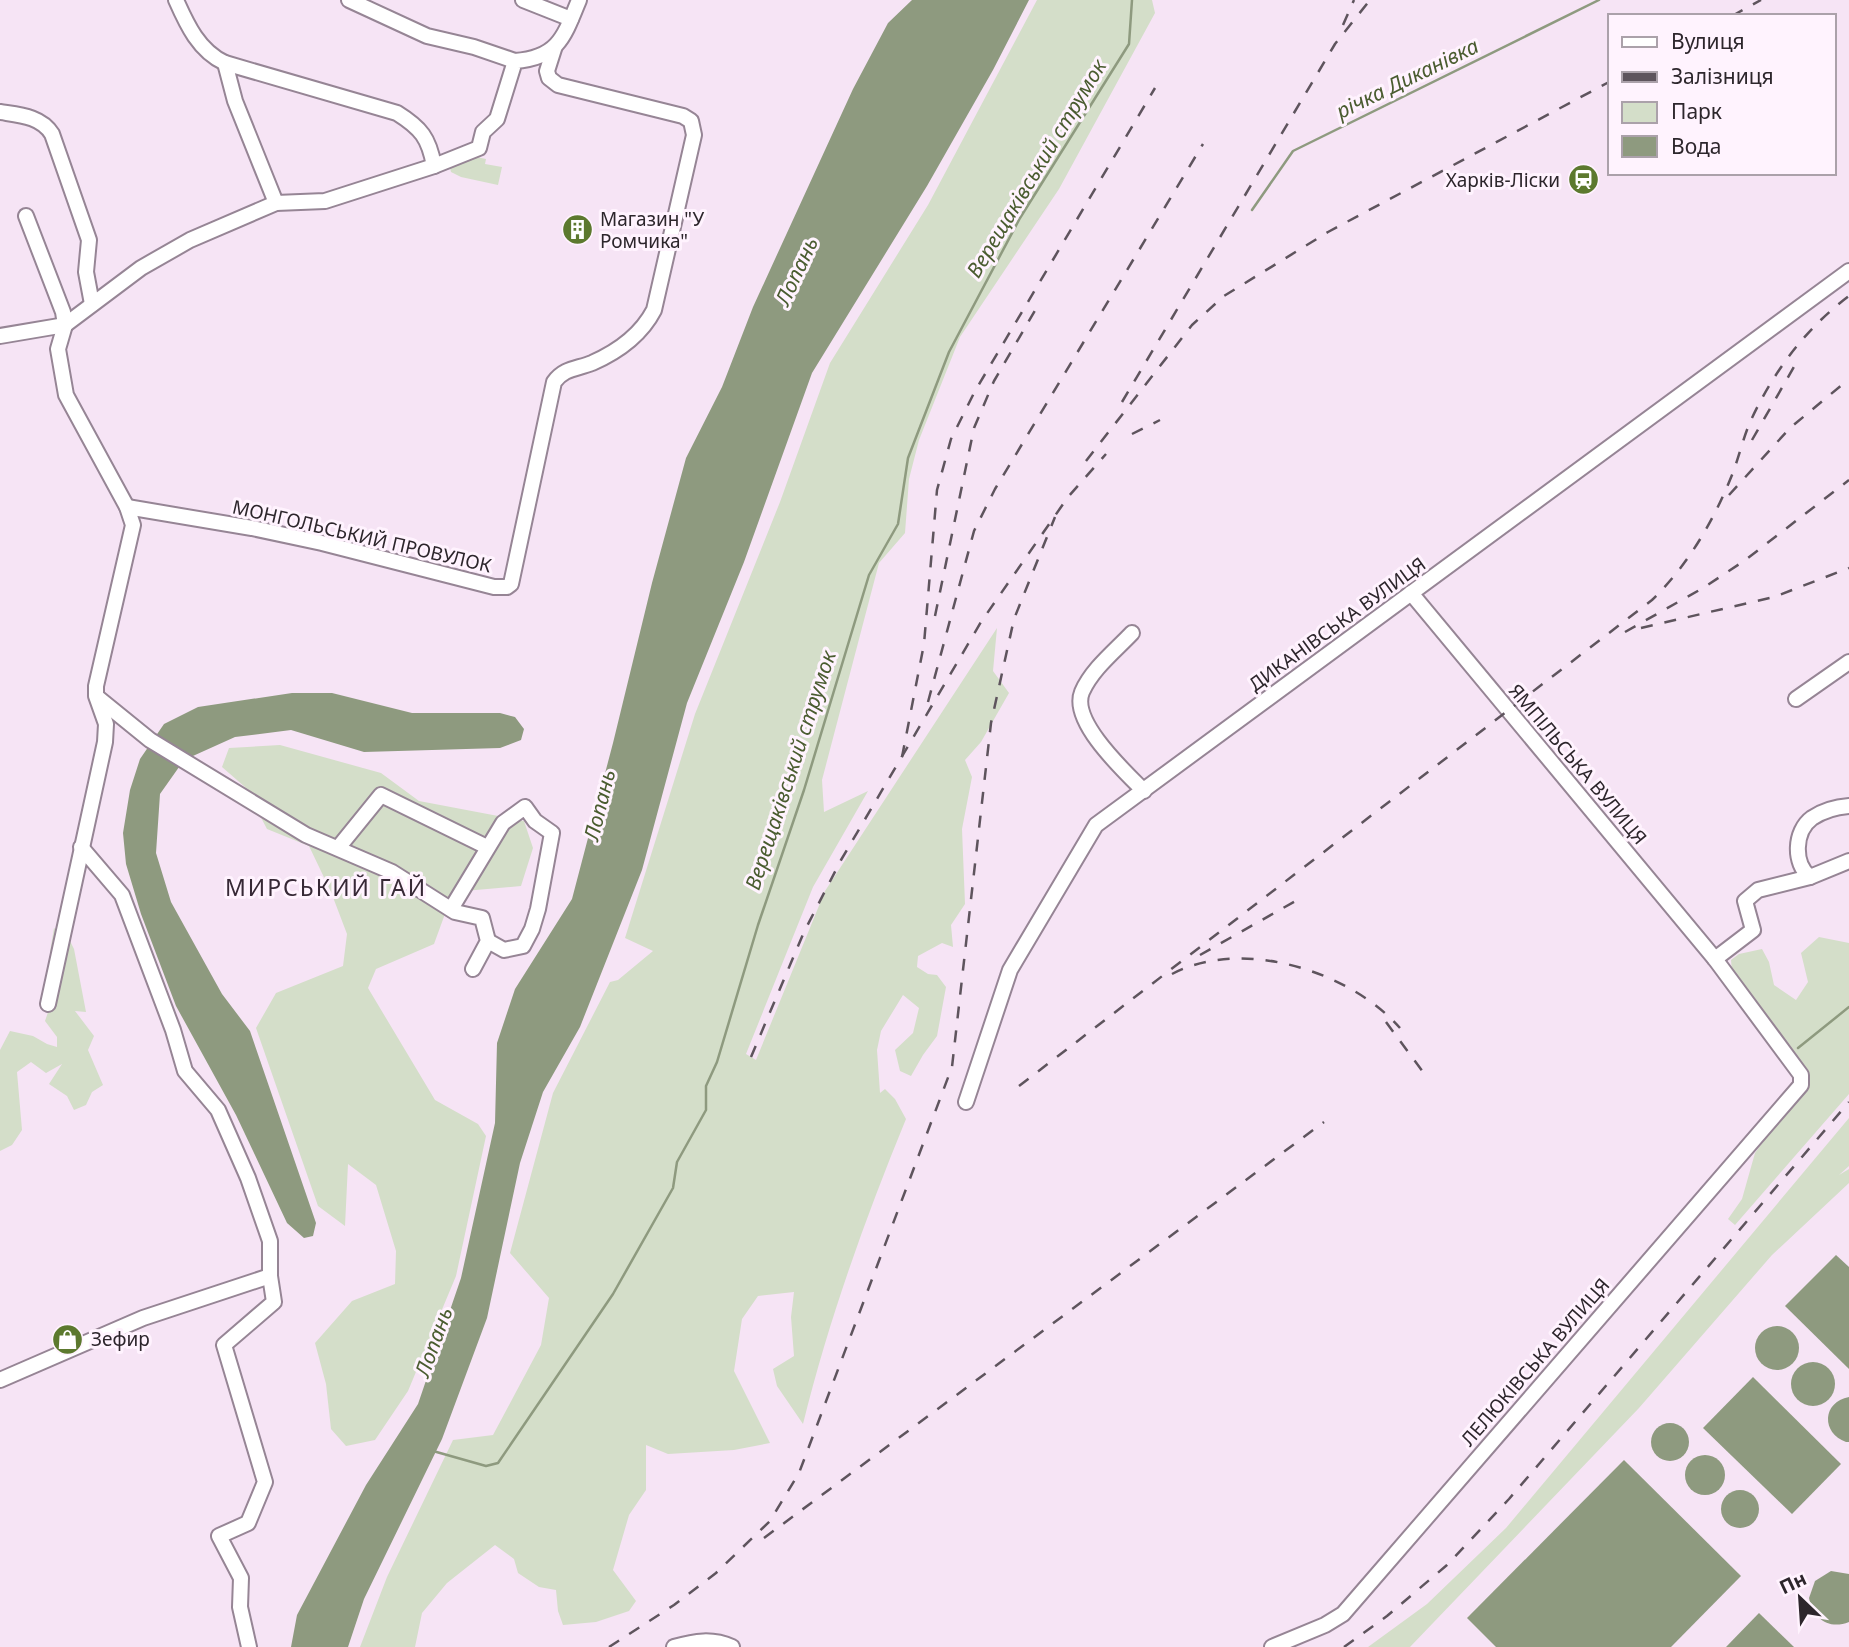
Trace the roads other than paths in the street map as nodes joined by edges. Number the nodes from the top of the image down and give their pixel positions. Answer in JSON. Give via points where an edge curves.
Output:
{"nodes":[{"id":1,"x":176,"y":0,"type":"edge"},
{"id":2,"x":349,"y":0,"type":"edge"},
{"id":3,"x":523,"y":0,"type":"edge"},
{"id":4,"x":579,"y":0,"type":"edge"},
{"id":5,"x":572,"y":19,"type":"junction"},
{"id":6,"x":554,"y":50,"type":"junction"},
{"id":7,"x":514,"y":61,"type":"junction"},
{"id":8,"x":225,"y":63,"type":"junction"},
{"id":9,"x":0,"y":112,"type":"edge"},
{"id":10,"x":435,"y":166,"type":"junction"},
{"id":11,"x":276,"y":203,"type":"junction"},
{"id":12,"x":26,"y":216,"type":"dead end"},
{"id":13,"x":1849,"y":271,"type":"edge"},
{"id":14,"x":92,"y":304,"type":"junction"},
{"id":15,"x":65,"y":326,"type":"junction"},
{"id":16,"x":44,"y":330,"type":"junction"},
{"id":17,"x":0,"y":336,"type":"edge"},
{"id":18,"x":58,"y":349,"type":"junction"},
{"id":19,"x":127,"y":507,"type":"junction"},
{"id":20,"x":1411,"y":593,"type":"junction"},
{"id":21,"x":1132,"y":633,"type":"dead end"},
{"id":22,"x":1849,"y":662,"type":"edge"},
{"id":23,"x":96,"y":696,"type":"junction"},
{"id":24,"x":1796,"y":699,"type":"dead end"},
{"id":25,"x":1144,"y":791,"type":"junction"},
{"id":26,"x":1849,"y":806,"type":"edge"},
{"id":27,"x":81,"y":847,"type":"junction"},
{"id":28,"x":487,"y":847,"type":"junction"},
{"id":29,"x":338,"y":848,"type":"junction"},
{"id":30,"x":1849,"y":861,"type":"edge"},
{"id":31,"x":1810,"y":877,"type":"junction"},
{"id":32,"x":451,"y":909,"type":"junction"},
{"id":33,"x":488,"y":942,"type":"junction"},
{"id":34,"x":1715,"y":959,"type":"junction"},
{"id":35,"x":473,"y":969,"type":"dead end"},
{"id":36,"x":48,"y":1004,"type":"dead end"},
{"id":37,"x":1801,"y":1075,"type":"joint"},
{"id":38,"x":967,"y":1102,"type":"dead end"},
{"id":39,"x":270,"y":1276,"type":"junction"},
{"id":40,"x":0,"y":1380,"type":"edge"},
{"id":41,"x":249,"y":1647,"type":"edge"},
{"id":42,"x":674,"y":1647,"type":"edge"},
{"id":43,"x":732,"y":1647,"type":"edge"},
{"id":44,"x":1272,"y":1647,"type":"edge"}],
"edges":[{"from":1,"to":8,"type":"street","via":[[203,50]]},
{"from":2,"to":7,"type":"street","via":[[427,36]]},
{"from":3,"to":5,"type":"street"},
{"from":4,"to":5,"type":"street"},
{"from":5,"to":6,"type":"street"},
{"from":6,"to":7,"type":"street"},
{"from":6,"to":19,"type":"street","name":"МОНГОЛЬСЬКИЙ ПРОВУЛОК","via":[[547,71],[558,85],[683,116],[691,121],[694,135],[654,310],[645,327],[631,340],[560,374],[554,382],[512,584],[494,587],[322,543]]},
{"from":7,"to":10,"type":"street","via":[[497,119],[483,132],[479,148]]},
{"from":8,"to":10,"type":"street","via":[[397,113],[417,126]]},
{"from":8,"to":11,"type":"street","via":[[234,102]]},
{"from":9,"to":14,"type":"street","via":[[32,118],[51,134],[89,240],[86,272]]},
{"from":10,"to":11,"type":"street","via":[[325,201]]},
{"from":11,"to":14,"type":"street","via":[[190,240]]},
{"from":12,"to":15,"type":"street"},
{"from":13,"to":20,"type":"street","name":"ДИКАНІВСЬКА ВУЛИЦЯ"},
{"from":14,"to":15,"type":"street"},
{"from":15,"to":16,"type":"street"},
{"from":15,"to":18,"type":"street"},
{"from":16,"to":17,"type":"street"},
{"from":16,"to":18,"type":"street"},
{"from":18,"to":19,"type":"street","via":[[66,395]]},
{"from":19,"to":23,"type":"street","via":[[133,525]]},
{"from":20,"to":25,"type":"street","name":"ДИКАНІВСЬКА ВУЛИЦЯ"},
{"from":20,"to":34,"type":"street","name":"ЯМПІЛЬСЬКА ВУЛИЦЯ"},
{"from":21,"to":25,"type":"street","via":[[1088,680],[1081,695],[1081,712],[1117,763]]},
{"from":22,"to":24,"type":"street"},
{"from":23,"to":27,"type":"street","via":[[106,724],[105,742]]},
{"from":23,"to":29,"type":"street","via":[[150,740],[203,774],[306,835]]},
{"from":25,"to":38,"type":"street","name":"ДИКАНІВСЬКА ВУЛИЦЯ","via":[[1096,825],[1010,970]]},
{"from":26,"to":31,"type":"street","via":[[1833,807],[1810,820],[1801,835],[1796,856]]},
{"from":27,"to":36,"type":"street"},
{"from":27,"to":39,"type":"street","via":[[122,895],[185,1071],[218,1110],[270,1241]]},
{"from":28,"to":29,"type":"street","via":[[381,795]]},
{"from":28,"to":32,"type":"street"},
{"from":28,"to":33,"type":"street","via":[[503,822],[525,807],[552,834],[538,909],[523,946],[504,950]]},
{"from":29,"to":32,"type":"street","via":[[392,872]]},
{"from":30,"to":31,"type":"street"},
{"from":31,"to":34,"type":"street","via":[[1758,890],[1745,901],[1753,930]]},
{"from":32,"to":33,"type":"street","via":[[482,918]]},
{"from":33,"to":35,"type":"street"},
{"from":34,"to":37,"type":"street","name":"ЯМПІЛЬСЬКА ВУЛИЦЯ"},
{"from":37,"to":44,"type":"street","name":"ЛЕЛЮКІВСЬКА ВУЛИЦЯ","via":[[1801,1084],[1343,1614]]},
{"from":39,"to":40,"type":"street","via":[[143,1318]]},
{"from":39,"to":41,"type":"street","via":[[274,1302],[224,1345],[265,1482],[247,1523],[219,1536],[241,1578],[240,1607]]},
{"from":42,"to":43,"type":"street","via":[[707,1640]]}]}
